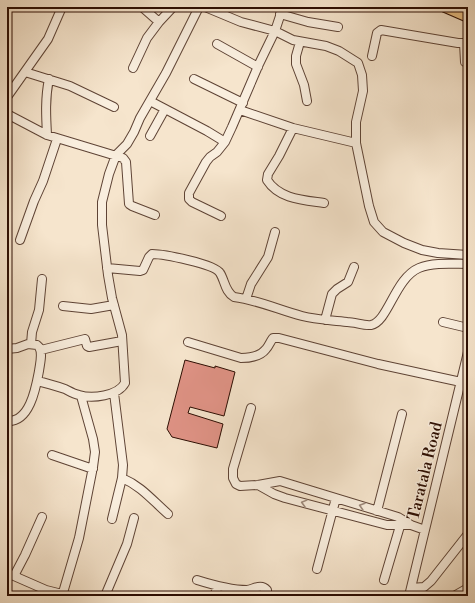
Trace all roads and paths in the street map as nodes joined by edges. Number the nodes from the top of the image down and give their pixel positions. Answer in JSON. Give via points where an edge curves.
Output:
{"nodes":[{"id":1,"x":62,"y":7,"type":"edge"},
{"id":2,"x":142,"y":7,"type":"edge"},
{"id":3,"x":173,"y":7,"type":"edge"},
{"id":4,"x":199,"y":7,"type":"edge"},
{"id":5,"x":205,"y":7,"type":"edge"},
{"id":6,"x":446,"y":7,"type":"edge"},
{"id":7,"x":282,"y":11,"type":"edge"},
{"id":8,"x":468,"y":16,"type":"edge"},
{"id":9,"x":159,"y":22,"type":"junction"},
{"id":10,"x":338,"y":27,"type":"dead end"},
{"id":11,"x":275,"y":31,"type":"junction"},
{"id":12,"x":300,"y":42,"type":"junction"},
{"id":13,"x":466,"y":42,"type":"edge"},
{"id":14,"x":217,"y":44,"type":"dead end"},
{"id":15,"x":372,"y":56,"type":"dead end"},
{"id":16,"x":465,"y":62,"type":"dead end"},
{"id":17,"x":258,"y":67,"type":"junction"},
{"id":18,"x":133,"y":68,"type":"dead end"},
{"id":19,"x":25,"y":72,"type":"junction"},
{"id":20,"x":48,"y":79,"type":"junction"},
{"id":21,"x":194,"y":79,"type":"dead end"},
{"id":22,"x":7,"y":97,"type":"edge"},
{"id":23,"x":150,"y":101,"type":"junction"},
{"id":24,"x":307,"y":102,"type":"dead end"},
{"id":25,"x":242,"y":106,"type":"junction"},
{"id":26,"x":114,"y":107,"type":"dead end"},
{"id":27,"x":165,"y":109,"type":"junction"},
{"id":28,"x":7,"y":114,"type":"edge"},
{"id":29,"x":292,"y":128,"type":"junction"},
{"id":30,"x":47,"y":135,"type":"junction"},
{"id":31,"x":150,"y":136,"type":"dead end"},
{"id":32,"x":57,"y":139,"type":"junction"},
{"id":33,"x":225,"y":142,"type":"junction"},
{"id":34,"x":356,"y":143,"type":"junction"},
{"id":35,"x":116,"y":155,"type":"junction"},
{"id":36,"x":324,"y":203,"type":"dead end"},
{"id":37,"x":155,"y":215,"type":"dead end"},
{"id":38,"x":221,"y":216,"type":"dead end"},
{"id":39,"x":275,"y":232,"type":"dead end"},
{"id":40,"x":20,"y":240,"type":"dead end"},
{"id":41,"x":468,"y":255,"type":"edge"},
{"id":42,"x":468,"y":264,"type":"edge"},
{"id":43,"x":354,"y":267,"type":"dead end"},
{"id":44,"x":107,"y":268,"type":"junction"},
{"id":45,"x":42,"y":279,"type":"dead end"},
{"id":46,"x":246,"y":299,"type":"junction"},
{"id":47,"x":114,"y":305,"type":"junction"},
{"id":48,"x":63,"y":306,"type":"dead end"},
{"id":49,"x":325,"y":320,"type":"junction"},
{"id":50,"x":443,"y":322,"type":"dead end"},
{"id":51,"x":468,"y":328,"type":"edge"},
{"id":52,"x":122,"y":342,"type":"junction"},
{"id":53,"x":188,"y":342,"type":"dead end"},
{"id":54,"x":31,"y":344,"type":"junction"},
{"id":55,"x":7,"y":349,"type":"edge"},
{"id":56,"x":41,"y":350,"type":"junction"},
{"id":57,"x":468,"y":352,"type":"edge"},
{"id":58,"x":37,"y":381,"type":"junction"},
{"id":59,"x":461,"y":382,"type":"junction"},
{"id":60,"x":114,"y":393,"type":"junction"},
{"id":61,"x":81,"y":396,"type":"junction"},
{"id":62,"x":251,"y":408,"type":"dead end"},
{"id":63,"x":402,"y":414,"type":"dead end"},
{"id":64,"x":7,"y":421,"type":"edge"},
{"id":65,"x":52,"y":455,"type":"dead end"},
{"id":66,"x":93,"y":468,"type":"junction"},
{"id":67,"x":122,"y":478,"type":"junction"},
{"id":68,"x":258,"y":485,"type":"junction"},
{"id":69,"x":336,"y":498,"type":"junction"},
{"id":70,"x":377,"y":510,"type":"junction"},
{"id":71,"x":332,"y":511,"type":"junction"},
{"id":72,"x":168,"y":514,"type":"dead end"},
{"id":73,"x":42,"y":517,"type":"dead end"},
{"id":74,"x":134,"y":518,"type":"dead end"},
{"id":75,"x":112,"y":519,"type":"dead end"},
{"id":76,"x":410,"y":525,"type":"junction"},
{"id":77,"x":400,"y":526,"type":"junction"},
{"id":78,"x":425,"y":530,"type":"junction"},
{"id":79,"x":468,"y":534,"type":"edge"},
{"id":80,"x":317,"y":569,"type":"dead end"},
{"id":81,"x":197,"y":580,"type":"dead end"},
{"id":82,"x":384,"y":580,"type":"dead end"},
{"id":83,"x":218,"y":586,"type":"junction"},
{"id":84,"x":468,"y":588,"type":"edge"},
{"id":85,"x":410,"y":592,"type":"edge"},
{"id":86,"x":65,"y":595,"type":"edge"},
{"id":87,"x":105,"y":596,"type":"edge"},
{"id":88,"x":214,"y":596,"type":"edge"},
{"id":89,"x":267,"y":596,"type":"edge"},
{"id":90,"x":454,"y":596,"type":"edge"}],
"edges":[{"from":1,"to":19,"type":"street","via":[[48,39]]},
{"from":2,"to":9,"type":"street"},
{"from":3,"to":9,"type":"street"},
{"from":4,"to":23,"type":"street"},
{"from":5,"to":11,"type":"street","via":[[240,22]]},
{"from":6,"to":8,"type":"main road"},
{"from":7,"to":10,"type":"street","via":[[308,22]]},
{"from":7,"to":11,"type":"street"},
{"from":9,"to":18,"type":"street","via":[[147,38]]},
{"from":11,"to":12,"type":"street"},
{"from":11,"to":17,"type":"street"},
{"from":12,"to":24,"type":"street","via":[[296,64]]},
{"from":12,"to":34,"type":"street","via":[[326,46],[358,63],[363,91],[356,122]]},
{"from":13,"to":15,"type":"street","via":[[458,43],[381,30],[377,33]]},
{"from":13,"to":16,"type":"street"},
{"from":14,"to":17,"type":"street"},
{"from":17,"to":25,"type":"street"},
{"from":19,"to":20,"type":"street"},
{"from":19,"to":22,"type":"street"},
{"from":20,"to":26,"type":"street","via":[[70,86]]},
{"from":20,"to":30,"type":"street","via":[[45,109]]},
{"from":21,"to":25,"type":"street"},
{"from":23,"to":27,"type":"street"},
{"from":23,"to":35,"type":"street","via":[[127,144]]},
{"from":25,"to":29,"type":"street"},
{"from":25,"to":33,"type":"street"},
{"from":27,"to":31,"type":"street"},
{"from":27,"to":33,"type":"street"},
{"from":28,"to":30,"type":"street"},
{"from":29,"to":34,"type":"street"},
{"from":29,"to":36,"type":"street","via":[[267,180],[278,193]]},
{"from":30,"to":32,"type":"street"},
{"from":32,"to":35,"type":"street"},
{"from":32,"to":40,"type":"street"},
{"from":33,"to":38,"type":"street","via":[[210,156],[188,197],[192,202]]},
{"from":34,"to":41,"type":"street","via":[[369,206],[374,222],[383,232],[422,250]]},
{"from":35,"to":37,"type":"street","via":[[126,162],[129,204]]},
{"from":35,"to":44,"type":"street","via":[[101,210]]},
{"from":39,"to":46,"type":"street","via":[[268,257],[251,284]]},
{"from":42,"to":49,"type":"street","via":[[432,265],[413,271],[400,284],[383,316],[371,325]]},
{"from":43,"to":49,"type":"street","via":[[348,282],[332,294]]},
{"from":44,"to":46,"type":"street","via":[[140,271],[154,254],[196,262],[216,269],[231,295]]},
{"from":44,"to":47,"type":"street"},
{"from":45,"to":54,"type":"street","via":[[39,310]]},
{"from":46,"to":49,"type":"street","via":[[301,316]]},
{"from":47,"to":48,"type":"street","via":[[84,309]]},
{"from":47,"to":52,"type":"street"},
{"from":50,"to":51,"type":"street"},
{"from":52,"to":56,"type":"street","via":[[89,347],[85,339]]},
{"from":52,"to":60,"type":"street","via":[[125,383]]},
{"from":53,"to":59,"type":"street","via":[[248,358],[261,354],[273,338],[280,338],[378,364]]},
{"from":54,"to":55,"type":"street"},
{"from":54,"to":56,"type":"street","via":[[37,345]]},
{"from":56,"to":58,"type":"street"},
{"from":57,"to":59,"type":"street","name":"Taratala Road"},
{"from":58,"to":61,"type":"street"},
{"from":58,"to":64,"type":"street","via":[[35,394],[25,411],[15,420]]},
{"from":59,"to":78,"type":"street","name":"Taratala Road"},
{"from":60,"to":61,"type":"street"},
{"from":60,"to":67,"type":"street","via":[[123,465]]},
{"from":61,"to":66,"type":"street","via":[[93,439]]},
{"from":62,"to":68,"type":"street","via":[[232,475],[240,486]]},
{"from":63,"to":70,"type":"street"},
{"from":65,"to":66,"type":"street"},
{"from":66,"to":86,"type":"street"},
{"from":67,"to":72,"type":"street","via":[[140,488]]},
{"from":67,"to":75,"type":"street"},
{"from":68,"to":69,"type":"street","via":[[280,481]]},
{"from":71,"to":68,"type":"street","one_way":true,"via":[[285,498]]},
{"from":70,"to":69,"type":"street","one_way":true},
{"from":69,"to":71,"type":"street"},
{"from":70,"to":76,"type":"street","via":[[398,517]]},
{"from":71,"to":77,"type":"street"},
{"from":71,"to":80,"type":"street"},
{"from":73,"to":86,"type":"street","via":[[14,576]]},
{"from":74,"to":87,"type":"street","via":[[127,544]]},
{"from":76,"to":77,"type":"street"},
{"from":76,"to":78,"type":"street"},
{"from":77,"to":82,"type":"street"},
{"from":78,"to":85,"type":"street","name":"Taratala Road"},
{"from":79,"to":85,"type":"street","via":[[432,581]]},
{"from":81,"to":83,"type":"street"},
{"from":83,"to":88,"type":"street"},
{"from":83,"to":89,"type":"street","via":[[248,590],[261,586],[267,590]]},
{"from":84,"to":90,"type":"street"}]}
